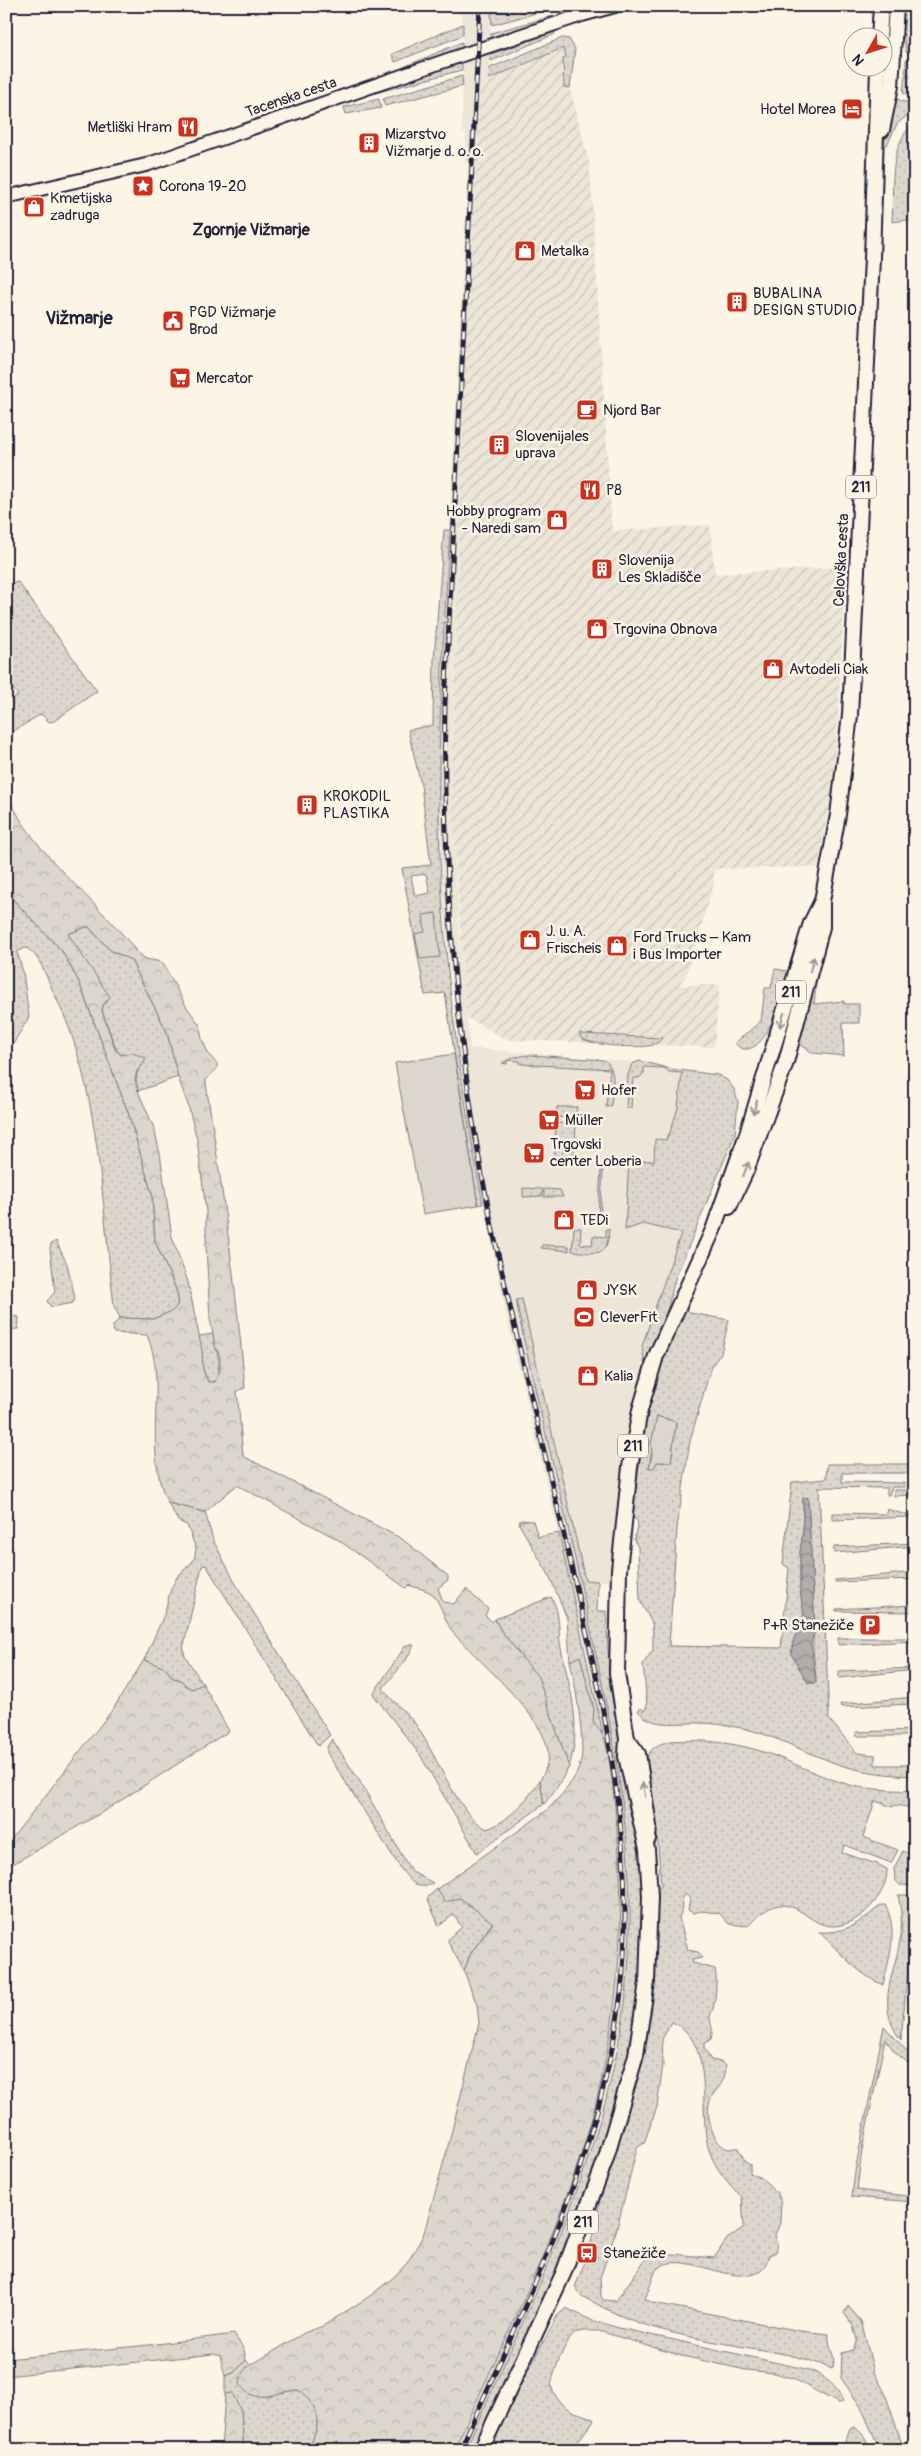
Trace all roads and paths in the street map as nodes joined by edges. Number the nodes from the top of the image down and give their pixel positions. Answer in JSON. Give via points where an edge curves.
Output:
{"nodes":[{"id":1,"x":616,"y":6,"type":"edge"},
{"id":2,"x":881,"y":6,"type":"edge"},
{"id":3,"x":896,"y":6,"type":"edge"},
{"id":4,"x":880,"y":28,"type":"edge"},
{"id":5,"x":878,"y":78,"type":"edge"},
{"id":6,"x":876,"y":157,"type":"junction"},
{"id":7,"x":6,"y":197,"type":"edge"},
{"id":8,"x":822,"y":901,"type":"junction"},
{"id":9,"x":770,"y":1061,"type":"junction"},
{"id":10,"x":786,"y":1062,"type":"junction"},
{"id":11,"x":713,"y":1230,"type":"junction"},
{"id":12,"x":481,"y":2450,"type":"edge"}],
"edges":[{"from":1,"to":7,"type":"main road","name":"Tacenska cesta","via":[[146,165]]},
{"from":2,"to":4,"type":"main road"},
{"from":3,"to":6,"type":"main road","name":"Celovška cesta","number":"211","via":[[890,94]]},
{"from":5,"to":6,"type":"main road","name":"Celovška cesta","number":"211"},
{"from":6,"to":8,"type":"main road","name":"Celovška cesta","number":"211","via":[[850,715],[839,807]]},
{"from":8,"to":9,"type":"main road","name":"Celovška cesta","number":"211","one_way":true,"via":[[811,923]]},
{"from":10,"to":8,"type":"main road","name":"Celovška cesta","number":"211","one_way":true,"via":[[822,928]]},
{"from":9,"to":10,"type":"main road"},
{"from":9,"to":11,"type":"main road","number":"211","one_way":true},
{"from":11,"to":10,"type":"main road","number":"211","one_way":true,"via":[[726,1213],[746,1171]]},
{"from":11,"to":12,"type":"main road","number":"211","via":[[664,1336],[647,1387],[636,1430],[624,1518],[616,1622],[617,1673],[627,1739],[626,1756],[647,1850],[650,1896],[647,1982],[636,2055],[624,2100],[563,2274]]}]}
